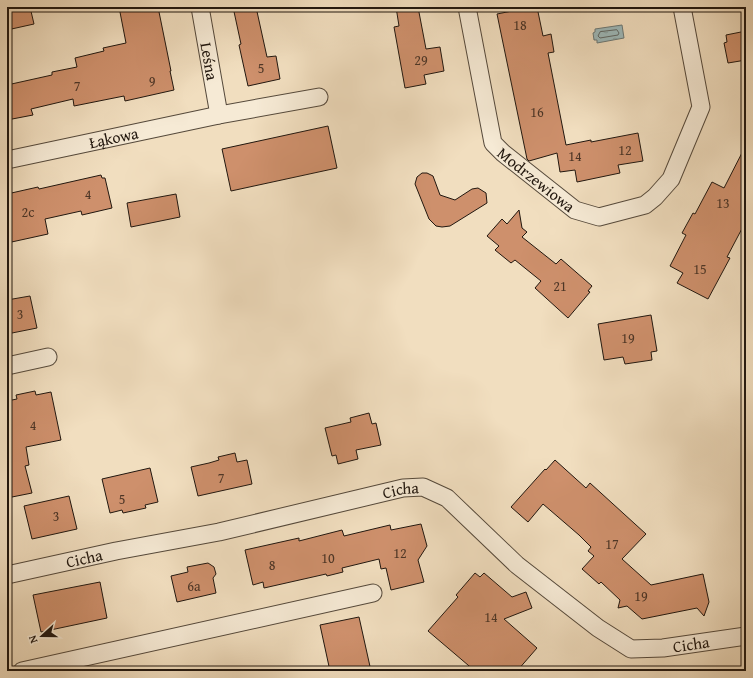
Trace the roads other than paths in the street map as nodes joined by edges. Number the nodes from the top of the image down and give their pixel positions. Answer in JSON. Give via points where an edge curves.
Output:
{"nodes":[{"id":1,"x":200,"y":7,"type":"edge"},
{"id":2,"x":467,"y":7,"type":"edge"},
{"id":3,"x":682,"y":7,"type":"edge"},
{"id":4,"x":319,"y":97,"type":"dead end"},
{"id":5,"x":219,"y":115,"type":"junction"},
{"id":6,"x":7,"y":160,"type":"edge"},
{"id":7,"x":48,"y":357,"type":"dead end"},
{"id":8,"x":7,"y":366,"type":"edge"},
{"id":9,"x":7,"y":575,"type":"edge"},
{"id":10,"x":373,"y":593,"type":"dead end"},
{"id":11,"x":746,"y":636,"type":"edge"},
{"id":12,"x":22,"y":671,"type":"edge"}],
"edges":[{"from":1,"to":5,"type":"street","name":"Leśna"},
{"from":2,"to":3,"type":"street","name":"Modrzewiowa","via":[[493,143],[574,210],[599,217],[645,205],[655,197],[670,179],[701,108]]},
{"from":4,"to":5,"type":"street","name":"Łąkowa"},
{"from":5,"to":6,"type":"street","name":"Łąkowa"},
{"from":7,"to":8,"type":"street"},
{"from":9,"to":11,"type":"street","name":"Cicha","via":[[219,532],[403,488],[423,487],[447,498],[517,565],[598,628],[631,649],[663,648]]},
{"from":10,"to":12,"type":"street"}]}
